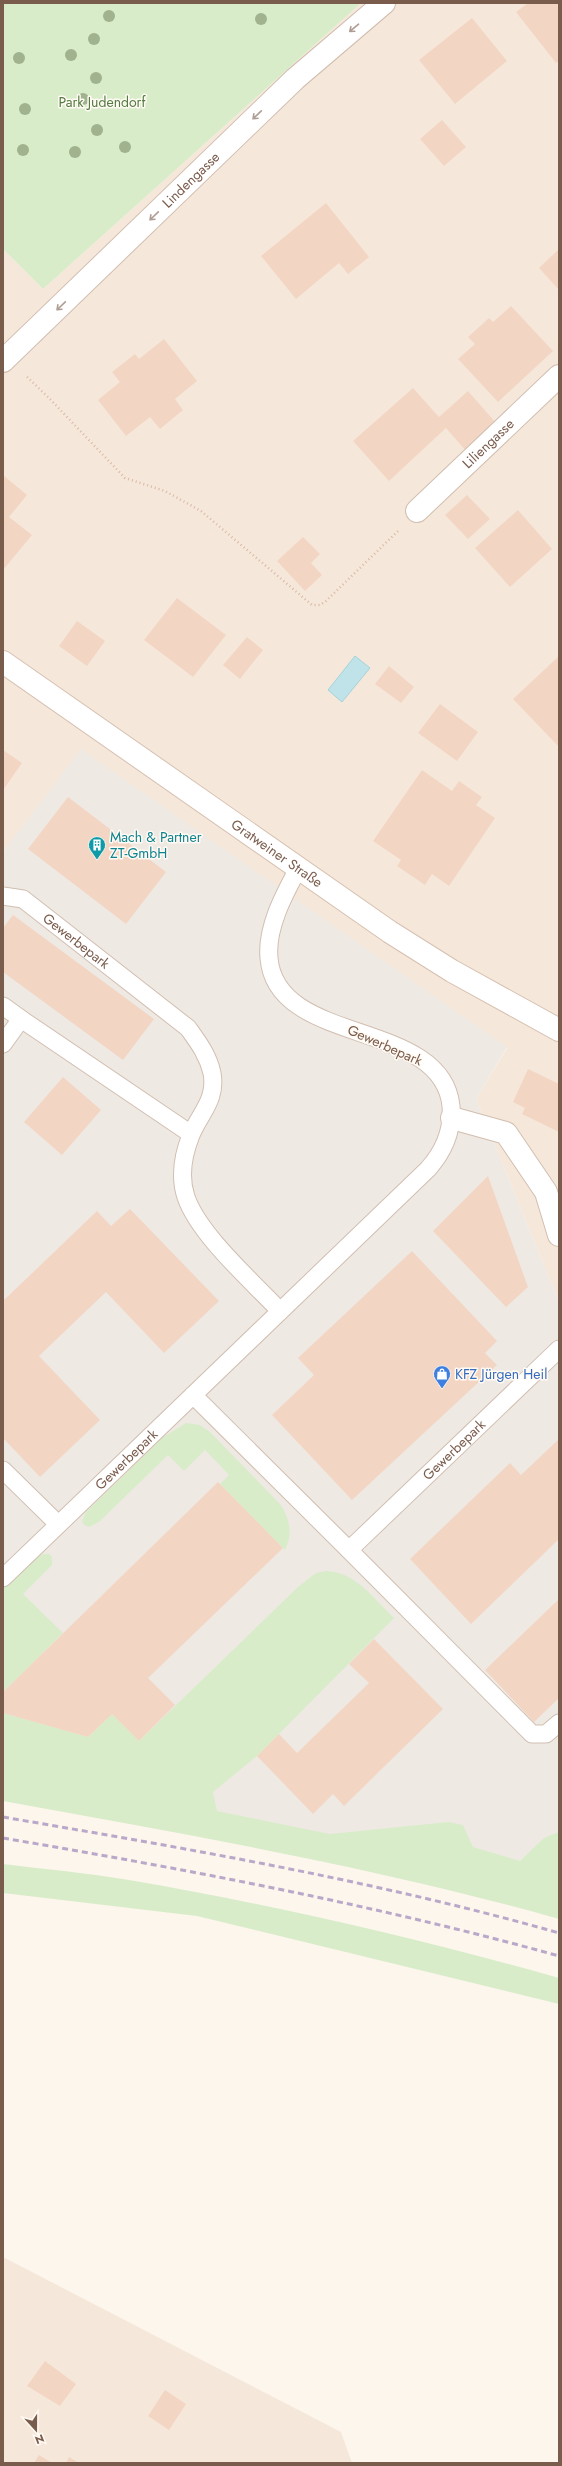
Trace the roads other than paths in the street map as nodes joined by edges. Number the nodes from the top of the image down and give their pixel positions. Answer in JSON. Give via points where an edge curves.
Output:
{"nodes":[{"id":1,"x":384,"y":3,"type":"edge"},
{"id":2,"x":5,"y":360,"type":"edge"},
{"id":3,"x":559,"y":376,"type":"edge"},
{"id":4,"x":417,"y":511,"type":"road end"},
{"id":5,"x":3,"y":662,"type":"edge"},
{"id":6,"x":299,"y":867,"type":"junction"},
{"id":7,"x":3,"y":896,"type":"edge"},
{"id":8,"x":3,"y":1006,"type":"edge"},
{"id":9,"x":21,"y":1019,"type":"junction"},
{"id":10,"x":559,"y":1030,"type":"edge"},
{"id":11,"x":3,"y":1044,"type":"edge"},
{"id":12,"x":452,"y":1118,"type":"junction"},
{"id":13,"x":191,"y":1134,"type":"junction"},
{"id":14,"x":559,"y":1235,"type":"edge"},
{"id":15,"x":280,"y":1311,"type":"junction"},
{"id":16,"x":559,"y":1349,"type":"edge"},
{"id":17,"x":193,"y":1395,"type":"junction"},
{"id":18,"x":3,"y":1470,"type":"edge"},
{"id":19,"x":58,"y":1524,"type":"junction"},
{"id":20,"x":349,"y":1550,"type":"junction"},
{"id":21,"x":3,"y":1578,"type":"edge"},
{"id":22,"x":559,"y":1723,"type":"edge"}],
"edges":[{"from":1,"to":2,"type":"street","name":"Lindengasse","one_way":true,"via":[[294,79]]},
{"from":3,"to":4,"type":"street","name":"Liliengasse"},
{"from":5,"to":6,"type":"street","name":"Gratweiner Straße"},
{"from":6,"to":10,"type":"street","name":"Gratweiner Straße","via":[[390,932],[452,972]]},
{"from":6,"to":12,"type":"lane","name":"Gewerbepark","via":[[281,904],[270,940],[269,958],[277,983],[295,1003],[312,1014],[388,1043],[430,1066],[443,1082],[450,1098]]},
{"from":7,"to":13,"type":"lane","name":"Gewerbepark","via":[[7,894],[23,899],[188,1028],[205,1052],[212,1074],[210,1103]]},
{"from":8,"to":9,"type":"lane"},
{"from":9,"to":11,"type":"lane"},
{"from":9,"to":13,"type":"lane"},
{"from":12,"to":14,"type":"street","via":[[506,1133],[546,1192]]},
{"from":12,"to":15,"type":"lane","name":"Gewerbepark","via":[[442,1153],[428,1169]]},
{"from":13,"to":15,"type":"lane","name":"Gewerbepark","via":[[181,1168],[186,1197],[204,1230]]},
{"from":15,"to":17,"type":"lane","name":"Gewerbepark"},
{"from":16,"to":20,"type":"lane","name":"Gewerbepark"},
{"from":17,"to":19,"type":"lane","name":"Gewerbepark"},
{"from":17,"to":20,"type":"lane"},
{"from":18,"to":19,"type":"lane"},
{"from":19,"to":21,"type":"lane","name":"Gewerbepark"},
{"from":20,"to":22,"type":"lane","via":[[532,1734],[546,1734]]}]}
